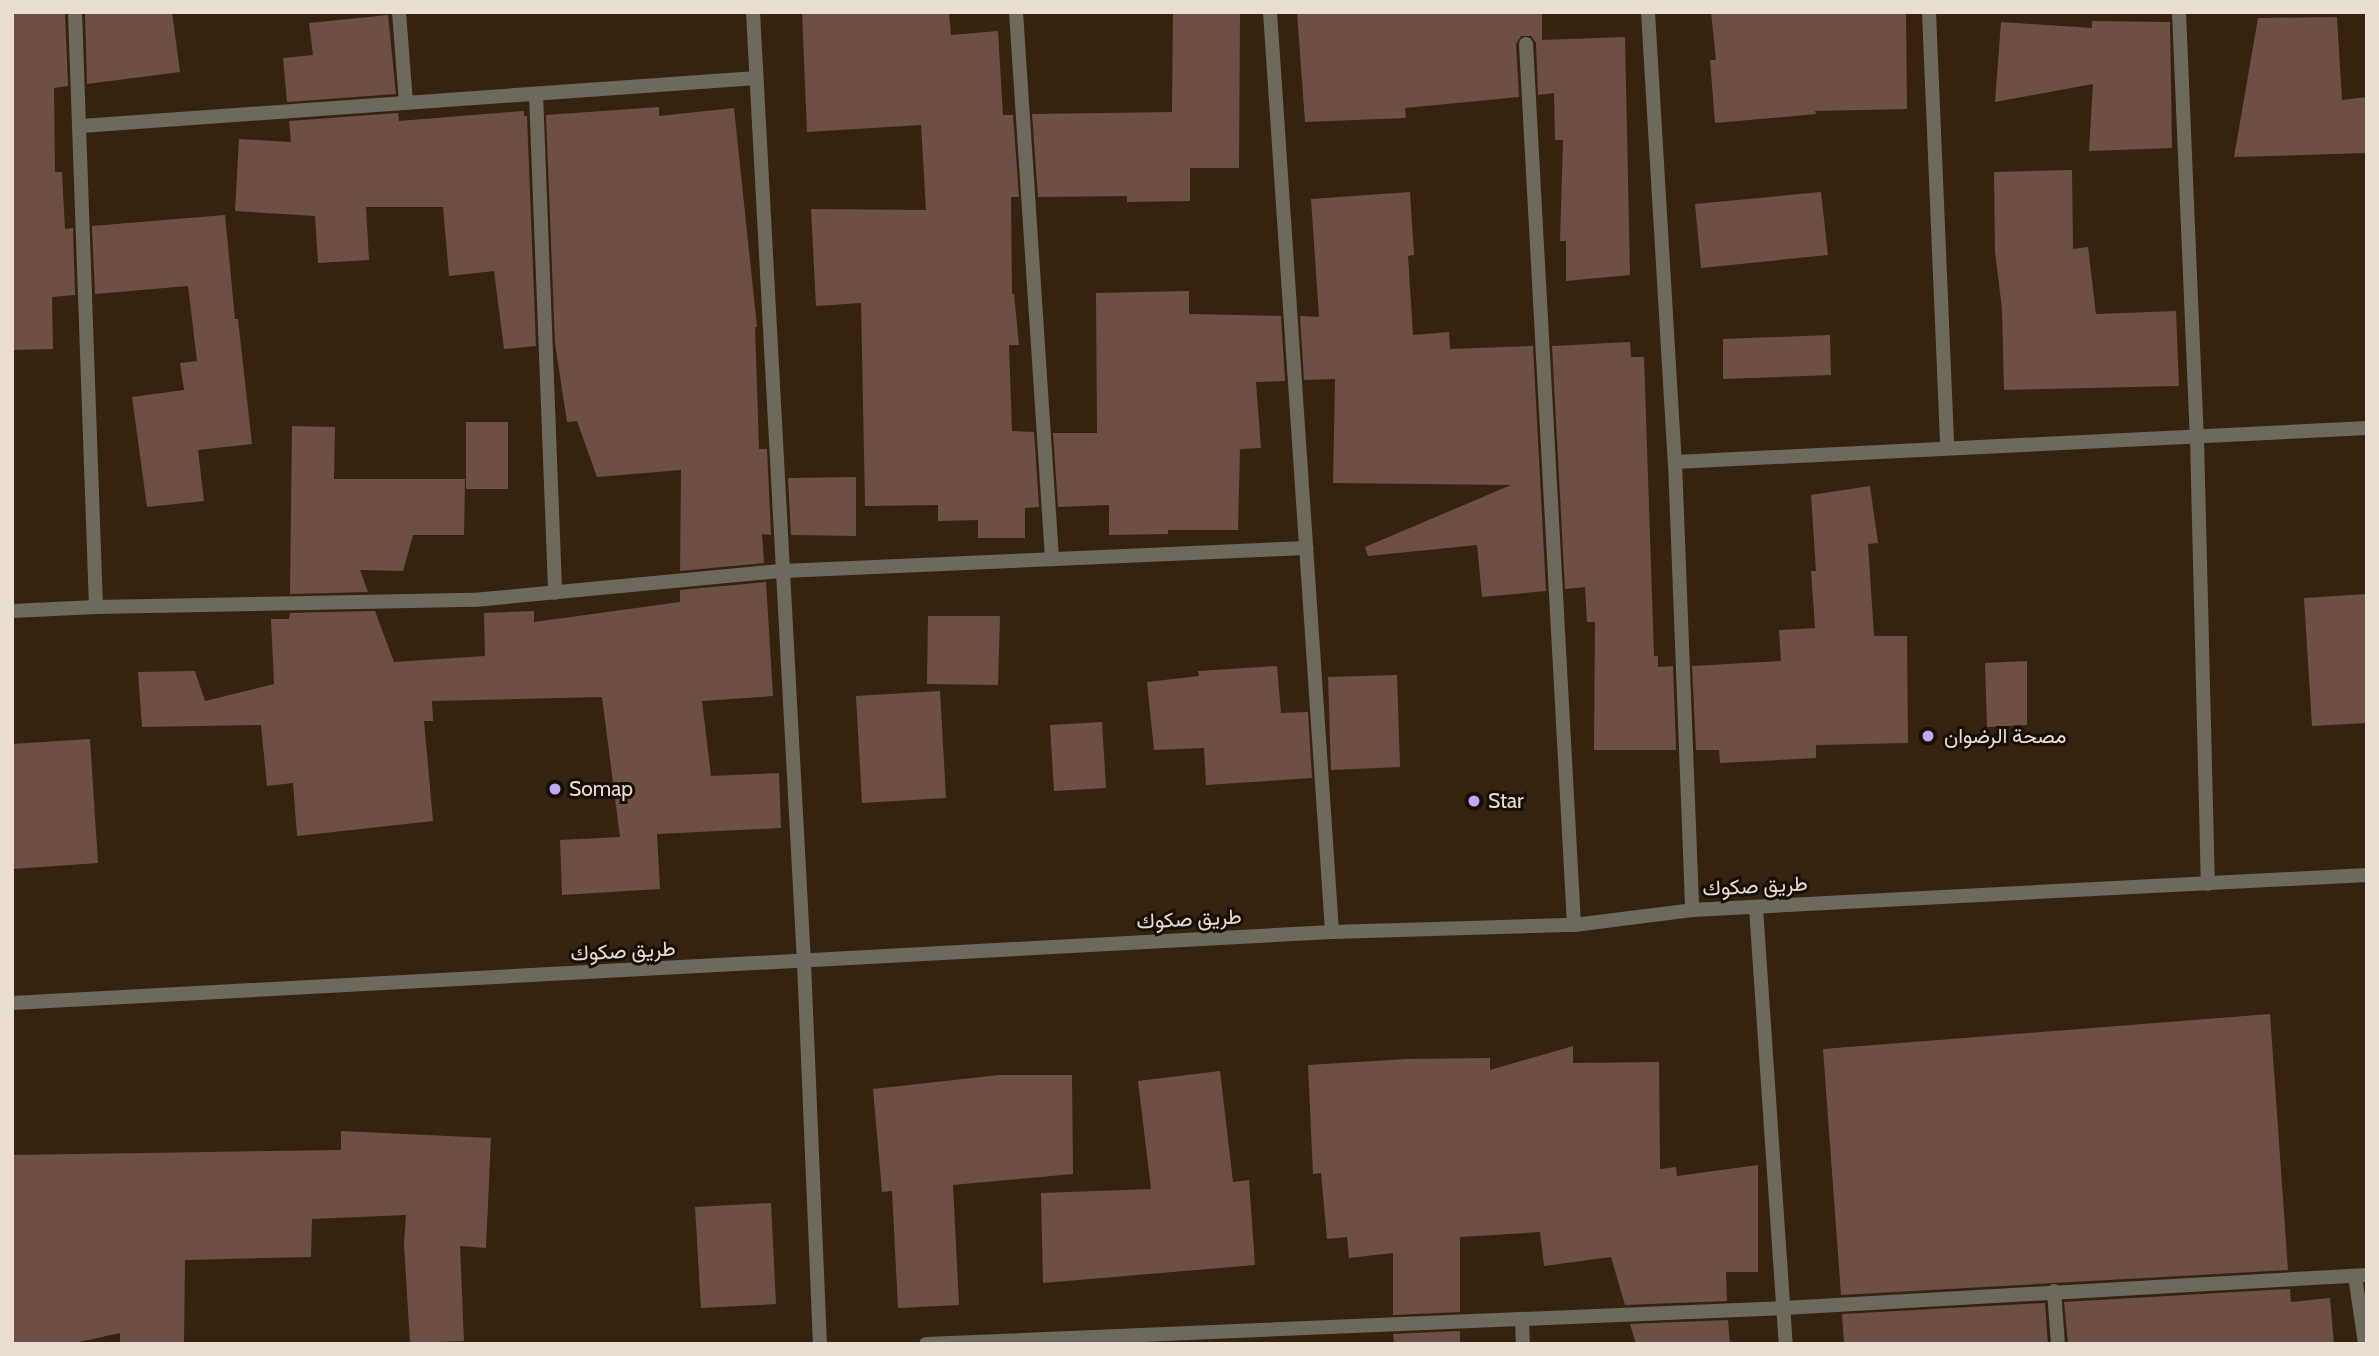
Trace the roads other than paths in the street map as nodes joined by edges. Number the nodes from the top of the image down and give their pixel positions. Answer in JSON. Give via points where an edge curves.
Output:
{"nodes":[{"id":1,"x":75,"y":12,"type":"edge"},
{"id":2,"x":399,"y":12,"type":"edge"},
{"id":3,"x":753,"y":12,"type":"edge"},
{"id":4,"x":1016,"y":12,"type":"edge"},
{"id":5,"x":1270,"y":12,"type":"edge"},
{"id":6,"x":1648,"y":12,"type":"edge"},
{"id":7,"x":1929,"y":12,"type":"edge"},
{"id":8,"x":2179,"y":12,"type":"edge"},
{"id":9,"x":1526,"y":44,"type":"dead end"},
{"id":10,"x":756,"y":78,"type":"junction"},
{"id":11,"x":536,"y":94,"type":"junction"},
{"id":12,"x":406,"y":103,"type":"junction"},
{"id":13,"x":81,"y":126,"type":"junction"},
{"id":14,"x":2367,"y":428,"type":"edge"},
{"id":15,"x":2197,"y":439,"type":"junction"},
{"id":16,"x":1947,"y":448,"type":"junction"},
{"id":17,"x":1675,"y":462,"type":"junction"},
{"id":18,"x":1306,"y":548,"type":"junction"},
{"id":19,"x":1052,"y":559,"type":"junction"},
{"id":20,"x":783,"y":571,"type":"junction"},
{"id":21,"x":555,"y":593,"type":"junction"},
{"id":22,"x":96,"y":607,"type":"junction"},
{"id":23,"x":12,"y":611,"type":"edge"},
{"id":24,"x":2367,"y":875,"type":"edge"},
{"id":25,"x":2208,"y":884,"type":"junction"},
{"id":26,"x":1756,"y":908,"type":"junction"},
{"id":27,"x":1692,"y":910,"type":"junction"},
{"id":28,"x":1574,"y":925,"type":"junction"},
{"id":29,"x":1332,"y":932,"type":"junction"},
{"id":30,"x":804,"y":962,"type":"junction"},
{"id":31,"x":12,"y":1003,"type":"edge"},
{"id":32,"x":2361,"y":1276,"type":"edge"},
{"id":33,"x":2054,"y":1290,"type":"junction"},
{"id":34,"x":1784,"y":1308,"type":"junction"},
{"id":35,"x":1522,"y":1319,"type":"junction"},
{"id":36,"x":1067,"y":1341,"type":"edge"},
{"id":37,"x":820,"y":1344,"type":"edge"},
{"id":38,"x":926,"y":1344,"type":"edge"},
{"id":39,"x":1523,"y":1344,"type":"edge"},
{"id":40,"x":1786,"y":1344,"type":"edge"},
{"id":41,"x":2058,"y":1344,"type":"edge"},
{"id":42,"x":2365,"y":1344,"type":"edge"}],
"edges":[{"from":1,"to":13,"type":"street"},
{"from":2,"to":12,"type":"street"},
{"from":3,"to":10,"type":"street"},
{"from":4,"to":19,"type":"street"},
{"from":5,"to":18,"type":"street"},
{"from":6,"to":17,"type":"street"},
{"from":7,"to":16,"type":"street"},
{"from":8,"to":15,"type":"street"},
{"from":9,"to":28,"type":"street"},
{"from":10,"to":11,"type":"street"},
{"from":10,"to":20,"type":"street"},
{"from":11,"to":12,"type":"street"},
{"from":11,"to":21,"type":"street"},
{"from":12,"to":13,"type":"street"},
{"from":13,"to":22,"type":"street"},
{"from":14,"to":15,"type":"street"},
{"from":15,"to":16,"type":"street"},
{"from":15,"to":25,"type":"street"},
{"from":16,"to":17,"type":"street"},
{"from":17,"to":27,"type":"street"},
{"from":18,"to":19,"type":"street"},
{"from":18,"to":29,"type":"street"},
{"from":19,"to":20,"type":"street"},
{"from":20,"to":21,"type":"street"},
{"from":20,"to":30,"type":"street"},
{"from":21,"to":22,"type":"street","via":[[474,600]]},
{"from":22,"to":23,"type":"street"},
{"from":24,"to":25,"type":"street","name":"طريق صكوك"},
{"from":25,"to":26,"type":"street","name":"طريق صكوك"},
{"from":26,"to":27,"type":"street","name":"طريق صكوك"},
{"from":26,"to":34,"type":"street"},
{"from":27,"to":28,"type":"street","name":"طريق صكوك"},
{"from":28,"to":29,"type":"street","name":"طريق صكوك"},
{"from":29,"to":30,"type":"street","name":"طريق صكوك"},
{"from":30,"to":31,"type":"street","name":"طريق صكوك"},
{"from":30,"to":37,"type":"street"},
{"from":32,"to":33,"type":"street"},
{"from":32,"to":42,"type":"street"},
{"from":33,"to":34,"type":"street"},
{"from":33,"to":41,"type":"street"},
{"from":34,"to":35,"type":"street"},
{"from":34,"to":40,"type":"street"},
{"from":35,"to":36,"type":"street"},
{"from":35,"to":39,"type":"street"},
{"from":36,"to":38,"type":"street"}]}
